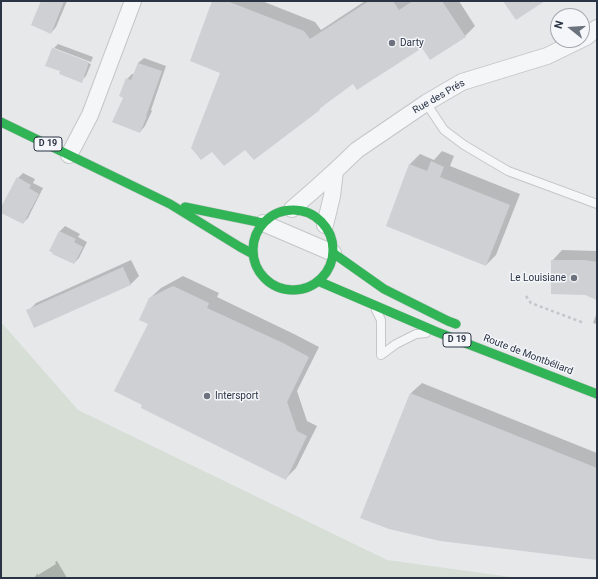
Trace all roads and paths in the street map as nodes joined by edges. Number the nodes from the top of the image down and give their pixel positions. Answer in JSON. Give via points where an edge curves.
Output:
{"nodes":[{"id":1,"x":133,"y":1,"type":"edge"},
{"id":2,"x":564,"y":48,"type":"edge"},
{"id":3,"x":426,"y":104,"type":"junction"},
{"id":4,"x":1,"y":122,"type":"edge"},
{"id":5,"x":69,"y":155,"type":"junction"},
{"id":6,"x":335,"y":171,"type":"junction"},
{"id":7,"x":170,"y":204,"type":"junction"},
{"id":8,"x":597,"y":204,"type":"edge"},
{"id":9,"x":292,"y":209,"type":"junction"},
{"id":10,"x":263,"y":223,"type":"junction"},
{"id":11,"x":325,"y":224,"type":"junction"},
{"id":12,"x":333,"y":253,"type":"junction"},
{"id":13,"x":253,"y":254,"type":"junction"},
{"id":14,"x":318,"y":281,"type":"junction"},
{"id":15,"x":526,"y":296,"type":"dead end"},
{"id":16,"x":373,"y":304,"type":"junction"},
{"id":17,"x":584,"y":323,"type":"dead end"},
{"id":18,"x":463,"y":327,"type":"dead end"},
{"id":19,"x":437,"y":332,"type":"junction"},
{"id":20,"x":597,"y":394,"type":"edge"}],
"edges":[{"from":1,"to":5,"type":"street","via":[[90,115]]},
{"from":2,"to":3,"type":"street","name":"Rue des Prés","via":[[548,56],[462,82]]},
{"from":3,"to":6,"type":"street","name":"Rue des Prés","via":[[357,150]]},
{"from":3,"to":8,"type":"lane","via":[[444,130],[508,171]]},
{"from":4,"to":5,"type":"main road","number":"D 19"},
{"from":5,"to":7,"type":"main road","number":"D 19"},
{"from":6,"to":9,"type":"street","name":"Rue des Prés"},
{"from":6,"to":11,"type":"street"},
{"from":7,"to":10,"type":"main road","number":"D 19"},
{"from":7,"to":13,"type":"main road","number":"D 19"},
{"from":9,"to":10,"type":"main road","via":[[276,213]]},
{"from":9,"to":11,"type":"main road","via":[[316,216]]},
{"from":10,"to":12,"type":"street"},
{"from":10,"to":13,"type":"main road","via":[[256,232]]},
{"from":11,"to":12,"type":"main road","via":[[333,243]]},
{"from":12,"to":14,"type":"main road","via":[[326,274]]},
{"from":12,"to":18,"type":"main road","number":"D 19","via":[[384,289]]},
{"from":13,"to":14,"type":"main road","via":[[262,276],[283,289],[307,288]]},
{"from":14,"to":16,"type":"main road","name":"Route de Montbéliard","number":"D 19"},
{"from":15,"to":17,"type":"path","via":[[531,303]]},
{"from":16,"to":19,"type":"main road","name":"Route de Montbéliard","number":"D 19"},
{"from":16,"to":19,"type":"lane","via":[[381,320],[381,355],[416,334]]},
{"from":19,"to":20,"type":"main road","name":"Route de Montbéliard","number":"D 19"}]}
